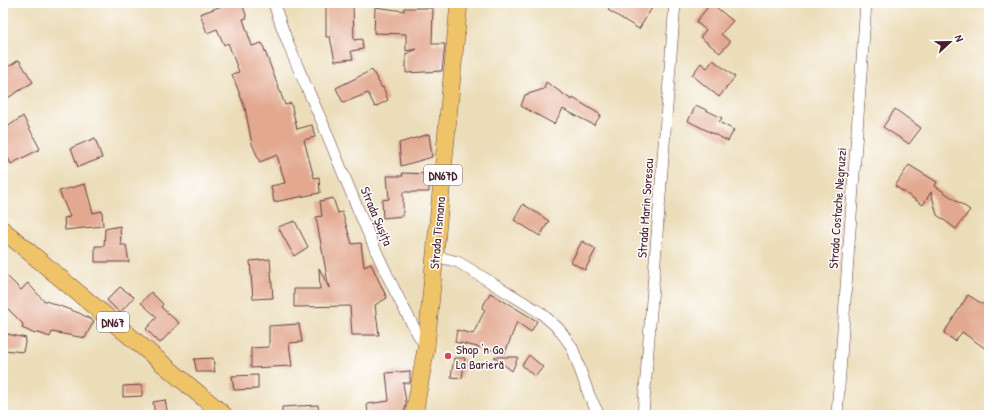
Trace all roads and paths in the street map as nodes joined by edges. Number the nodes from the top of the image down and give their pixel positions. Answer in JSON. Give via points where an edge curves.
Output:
{"nodes":[{"id":1,"x":274,"y":3,"type":"edge"},
{"id":2,"x":459,"y":3,"type":"edge"},
{"id":3,"x":675,"y":3,"type":"edge"},
{"id":4,"x":866,"y":3,"type":"edge"},
{"id":5,"x":3,"y":230,"type":"edge"},
{"id":6,"x":435,"y":256,"type":"junction"},
{"id":7,"x":426,"y":348,"type":"junction"},
{"id":8,"x":224,"y":415,"type":"edge"},
{"id":9,"x":414,"y":415,"type":"edge"},
{"id":10,"x":599,"y":415,"type":"edge"},
{"id":11,"x":643,"y":415,"type":"edge"},
{"id":12,"x":837,"y":415,"type":"edge"}],
"edges":[{"from":1,"to":7,"type":"street","name":"Strada Șușița","via":[[375,248],[404,310]]},
{"from":2,"to":6,"type":"main road","name":"Strada Tismana","number":"DN67D"},
{"from":3,"to":11,"type":"street","name":"Strada Marin Sorescu"},
{"from":4,"to":12,"type":"street","name":"Strada Costache Negruzzi"},
{"from":5,"to":8,"type":"main road","number":"DN67"},
{"from":6,"to":7,"type":"main road","name":"Strada Tismana","number":"DN67D"},
{"from":6,"to":10,"type":"street","via":[[458,262],[541,313],[559,328],[572,347]]},
{"from":7,"to":9,"type":"main road","name":"Strada Tismana","number":"DN67D"}]}
